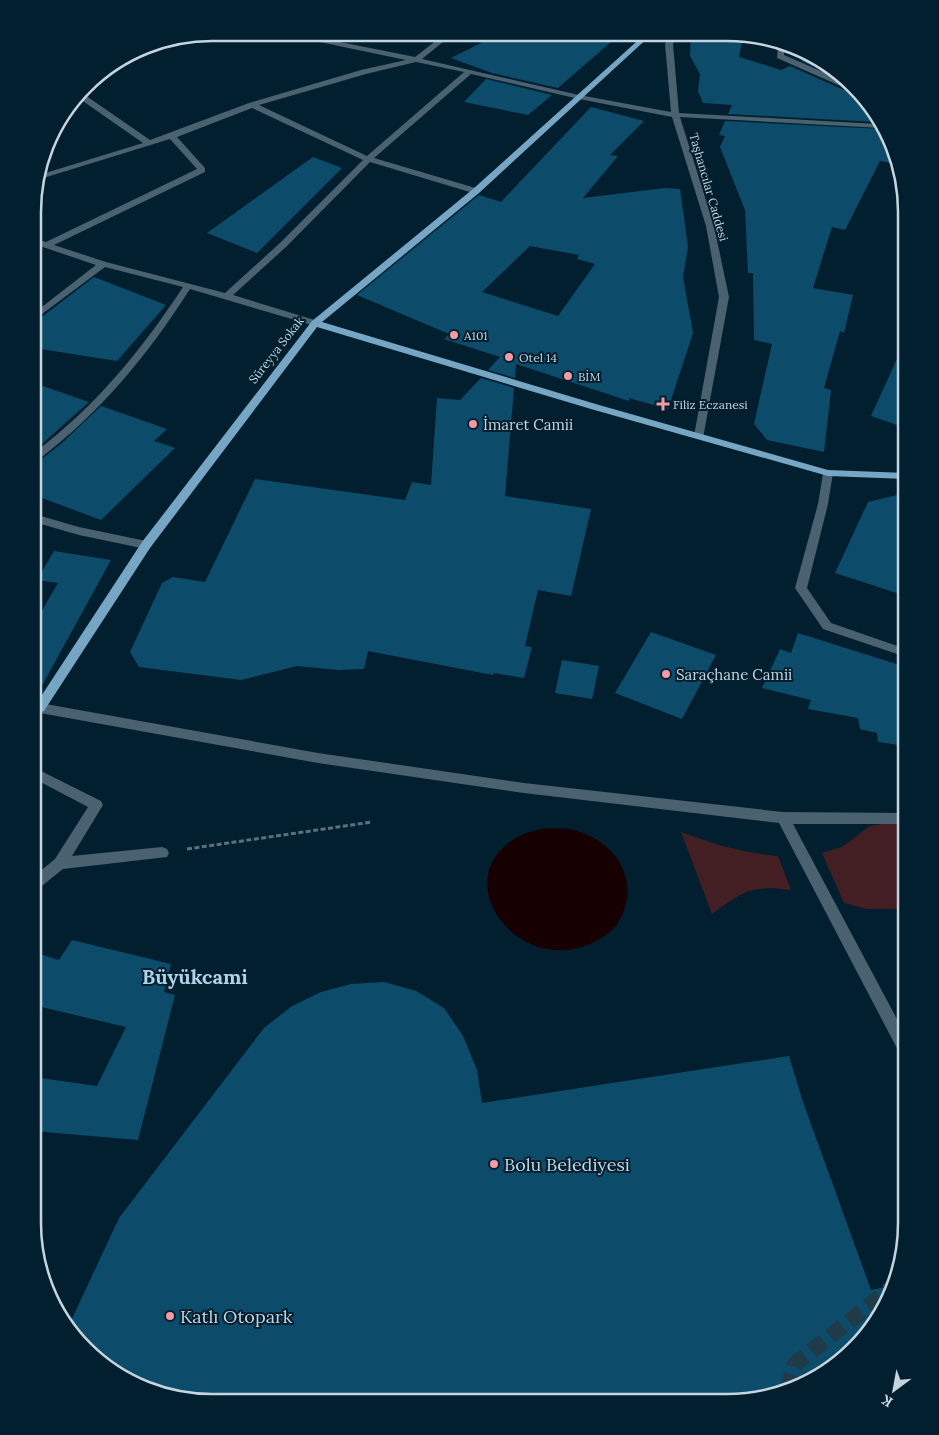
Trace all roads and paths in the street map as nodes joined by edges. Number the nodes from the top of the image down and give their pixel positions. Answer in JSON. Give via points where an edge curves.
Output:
{"nodes":[{"id":1,"x":642,"y":41,"type":"edge"},
{"id":2,"x":670,"y":41,"type":"edge"},
{"id":3,"x":328,"y":42,"type":"edge"},
{"id":4,"x":439,"y":42,"type":"edge"},
{"id":5,"x":781,"y":50,"type":"edge"},
{"id":6,"x":416,"y":60,"type":"junction"},
{"id":7,"x":470,"y":71,"type":"junction"},
{"id":8,"x":835,"y":80,"type":"edge"},
{"id":9,"x":579,"y":97,"type":"junction"},
{"id":10,"x":85,"y":99,"type":"edge"},
{"id":11,"x":252,"y":105,"type":"junction"},
{"id":12,"x":675,"y":115,"type":"junction"},
{"id":13,"x":874,"y":126,"type":"edge"},
{"id":14,"x":172,"y":136,"type":"junction"},
{"id":15,"x":149,"y":143,"type":"junction"},
{"id":16,"x":368,"y":159,"type":"junction"},
{"id":17,"x":46,"y":174,"type":"edge"},
{"id":18,"x":476,"y":191,"type":"junction"},
{"id":19,"x":41,"y":243,"type":"edge"},
{"id":20,"x":47,"y":245,"type":"junction"},
{"id":21,"x":103,"y":264,"type":"junction"},
{"id":22,"x":188,"y":286,"type":"junction"},
{"id":23,"x":227,"y":296,"type":"junction"},
{"id":24,"x":41,"y":312,"type":"edge"},
{"id":25,"x":315,"y":323,"type":"junction"},
{"id":26,"x":699,"y":436,"type":"junction"},
{"id":27,"x":41,"y":453,"type":"edge"},
{"id":28,"x":828,"y":473,"type":"junction"},
{"id":29,"x":898,"y":476,"type":"edge"},
{"id":30,"x":41,"y":520,"type":"edge"},
{"id":31,"x":146,"y":545,"type":"junction"},
{"id":32,"x":898,"y":650,"type":"edge"},
{"id":33,"x":41,"y":703,"type":"edge"},
{"id":34,"x":41,"y":710,"type":"edge"},
{"id":35,"x":41,"y":776,"type":"edge"},
{"id":36,"x":783,"y":818,"type":"junction"},
{"id":37,"x":897,"y":818,"type":"edge"},
{"id":38,"x":372,"y":822,"type":"dead end"},
{"id":39,"x":162,"y":853,"type":"joint"},
{"id":40,"x":60,"y":863,"type":"junction"},
{"id":41,"x":41,"y":878,"type":"edge"},
{"id":42,"x":897,"y":1034,"type":"edge"}],
"edges":[{"from":1,"to":9,"type":"main road","name":"Süreyya Sokak"},
{"from":2,"to":12,"type":"street","name":"Taşhancılar Caddesi"},
{"from":3,"to":6,"type":"street"},
{"from":4,"to":6,"type":"street"},
{"from":5,"to":8,"type":"street","via":[[780,56]]},
{"from":6,"to":7,"type":"street"},
{"from":6,"to":11,"type":"street"},
{"from":7,"to":9,"type":"street"},
{"from":7,"to":16,"type":"street"},
{"from":9,"to":12,"type":"street"},
{"from":9,"to":18,"type":"main road","name":"Süreyya Sokak"},
{"from":10,"to":15,"type":"street"},
{"from":11,"to":14,"type":"street"},
{"from":11,"to":16,"type":"street"},
{"from":12,"to":13,"type":"street"},
{"from":12,"to":26,"type":"street","name":"Taşhancılar Caddesi","via":[[710,226],[724,297]]},
{"from":14,"to":15,"type":"street"},
{"from":14,"to":20,"type":"street","via":[[202,170]]},
{"from":15,"to":17,"type":"street"},
{"from":16,"to":18,"type":"street"},
{"from":16,"to":23,"type":"street"},
{"from":18,"to":25,"type":"main road","name":"Süreyya Sokak"},
{"from":19,"to":20,"type":"street"},
{"from":20,"to":21,"type":"street"},
{"from":21,"to":22,"type":"street"},
{"from":21,"to":24,"type":"street"},
{"from":22,"to":23,"type":"street"},
{"from":22,"to":27,"type":"street","via":[[159,333],[100,403],[64,437]]},
{"from":23,"to":25,"type":"street"},
{"from":25,"to":26,"type":"main road"},
{"from":25,"to":31,"type":"main road","name":"Süreyya Sokak"},
{"from":26,"to":28,"type":"main road"},
{"from":28,"to":29,"type":"main road"},
{"from":28,"to":32,"type":"street","via":[[801,588],[827,626]]},
{"from":30,"to":31,"type":"street"},
{"from":31,"to":33,"type":"main road","name":"Süreyya Sokak"},
{"from":34,"to":36,"type":"street","via":[[318,758],[524,788]]},
{"from":35,"to":40,"type":"street","via":[[96,805]]},
{"from":36,"to":37,"type":"street"},
{"from":36,"to":42,"type":"street"},
{"from":38,"to":39,"type":"path"},
{"from":39,"to":40,"type":"street"},
{"from":40,"to":41,"type":"street"}]}
